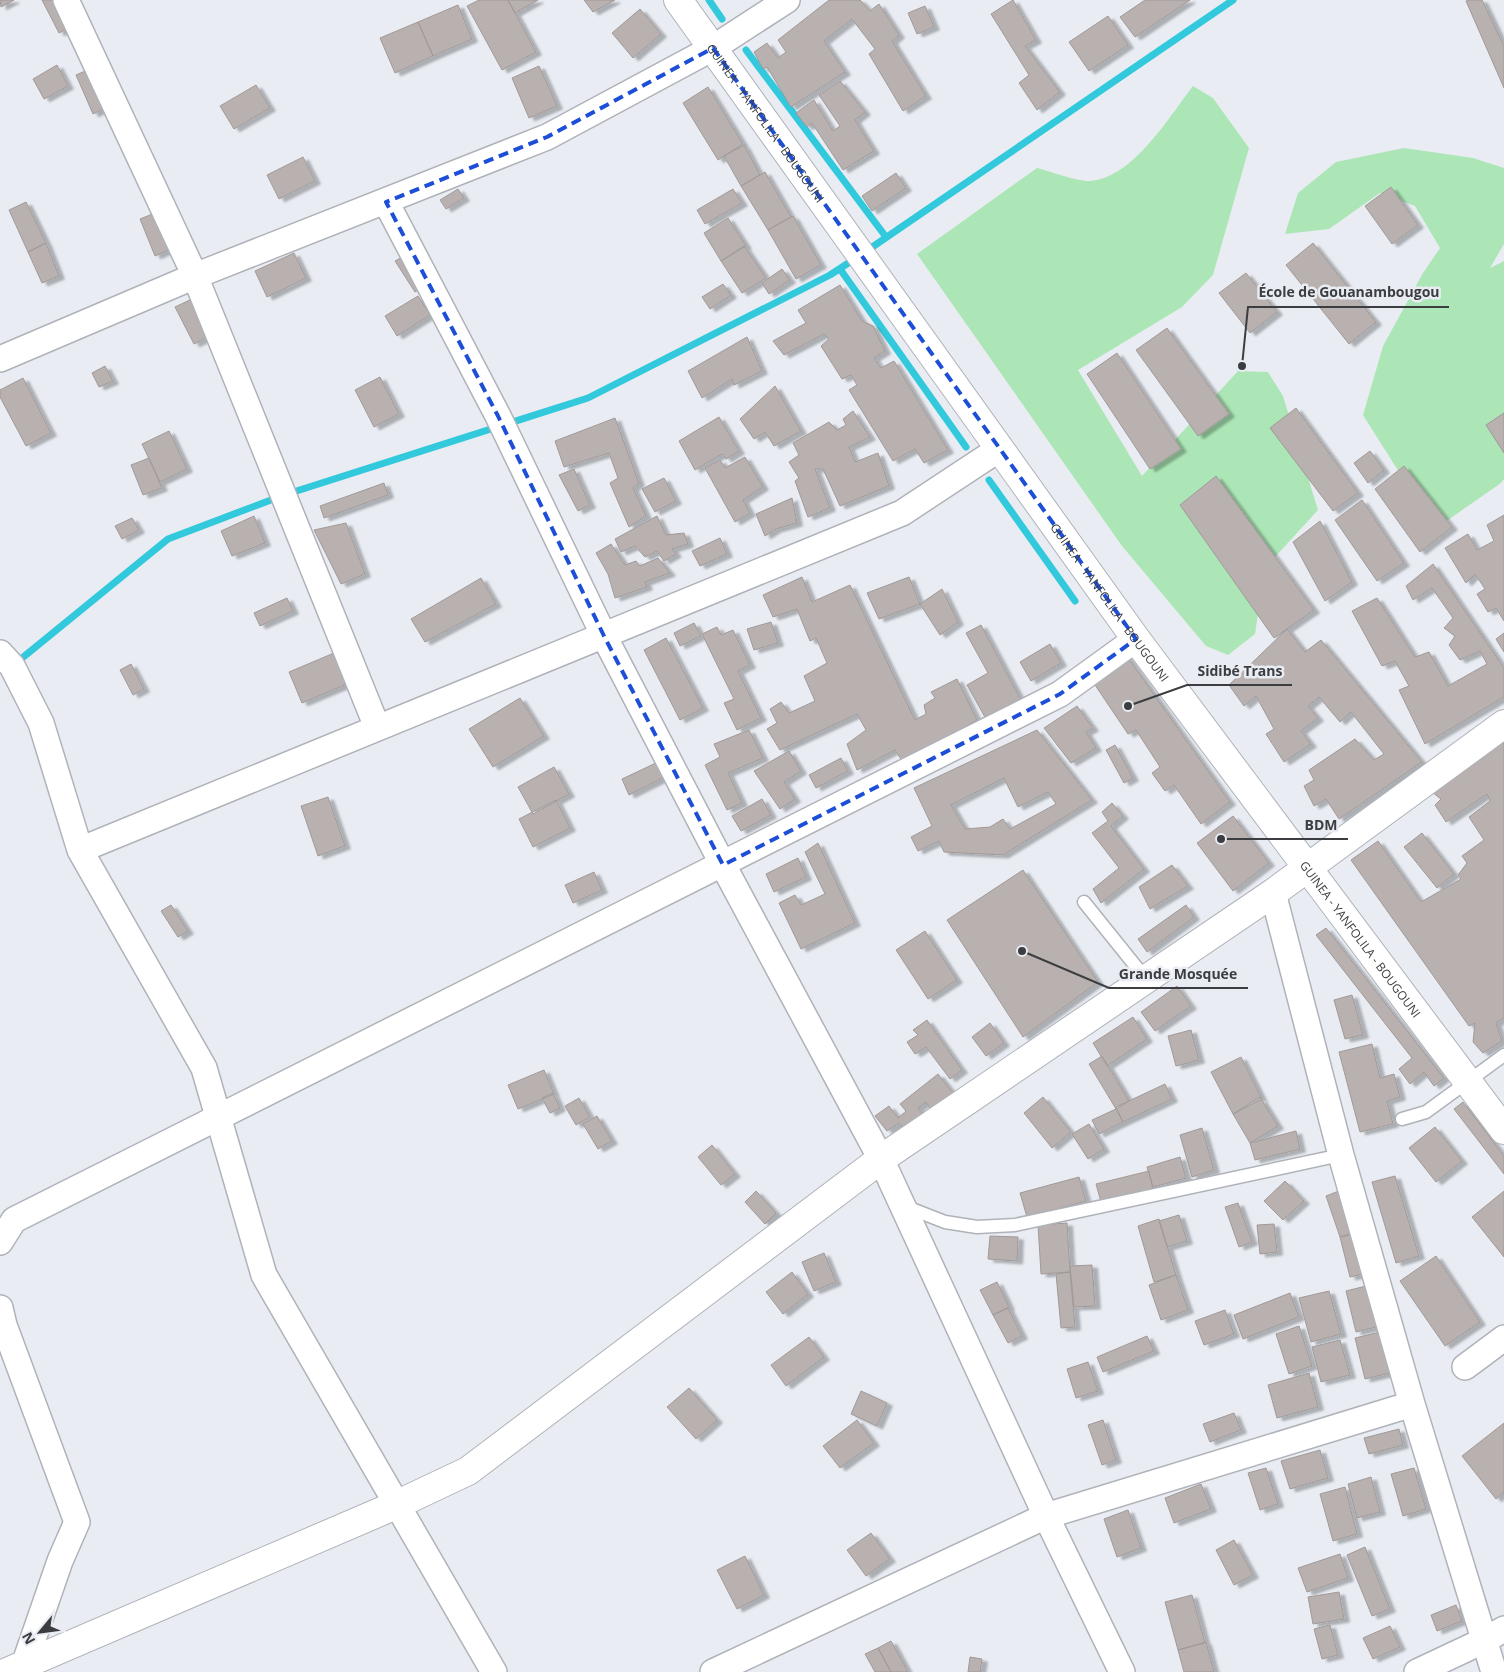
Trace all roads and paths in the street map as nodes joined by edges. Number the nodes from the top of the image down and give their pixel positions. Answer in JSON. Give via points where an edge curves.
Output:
{"nodes":[{"id":1,"x":66,"y":0,"type":"edge"},
{"id":2,"x":678,"y":0,"type":"edge"},
{"id":3,"x":787,"y":0,"type":"edge"},
{"id":4,"x":713,"y":48,"type":"junction"},
{"id":5,"x":386,"y":202,"type":"junction"},
{"id":6,"x":195,"y":276,"type":"junction"},
{"id":7,"x":0,"y":359,"type":"edge"},
{"id":8,"x":999,"y":449,"type":"junction"},
{"id":9,"x":604,"y":636,"type":"junction"},
{"id":10,"x":1136,"y":639,"type":"junction"},
{"id":11,"x":0,"y":652,"type":"edge"},
{"id":12,"x":1504,"y":724,"type":"edge"},
{"id":13,"x":377,"y":727,"type":"junction"},
{"id":14,"x":80,"y":850,"type":"junction"},
{"id":15,"x":723,"y":865,"type":"junction"},
{"id":16,"x":1308,"y":867,"type":"junction"},
{"id":17,"x":1273,"y":893,"type":"junction"},
{"id":18,"x":1084,"y":902,"type":"dead end"},
{"id":19,"x":1146,"y":979,"type":"junction"},
{"id":20,"x":1504,"y":1055,"type":"edge"},
{"id":21,"x":1467,"y":1081,"type":"junction"},
{"id":22,"x":218,"y":1117,"type":"junction"},
{"id":23,"x":1402,"y":1119,"type":"dead end"},
{"id":24,"x":1504,"y":1130,"type":"edge"},
{"id":25,"x":1341,"y":1155,"type":"junction"},
{"id":26,"x":881,"y":1159,"type":"junction"},
{"id":27,"x":903,"y":1206,"type":"junction"},
{"id":28,"x":0,"y":1242,"type":"edge"},
{"id":29,"x":0,"y":1308,"type":"edge"},
{"id":30,"x":1504,"y":1338,"type":"edge"},
{"id":31,"x":1465,"y":1367,"type":"dead end"},
{"id":32,"x":1412,"y":1404,"type":"junction"},
{"id":33,"x":396,"y":1506,"type":"junction"},
{"id":34,"x":1046,"y":1516,"type":"junction"},
{"id":35,"x":1495,"y":1634,"type":"edge"},
{"id":36,"x":15,"y":1668,"type":"edge"},
{"id":37,"x":494,"y":1672,"type":"edge"},
{"id":38,"x":713,"y":1672,"type":"edge"},
{"id":39,"x":1122,"y":1672,"type":"edge"},
{"id":40,"x":1417,"y":1672,"type":"edge"},
{"id":41,"x":1494,"y":1672,"type":"edge"}],
"edges":[{"from":1,"to":6,"type":"street"},
{"from":2,"to":4,"type":"main road","name":"GUINEA - YANFOLILA - BOUGOUNI"},
{"from":3,"to":4,"type":"street"},
{"from":4,"to":5,"type":"street","via":[[548,136]]},
{"from":4,"to":8,"type":"main road","name":"GUINEA - YANFOLILA - BOUGOUNI"},
{"from":5,"to":6,"type":"street"},
{"from":5,"to":9,"type":"street","via":[[505,430]]},
{"from":6,"to":7,"type":"street"},
{"from":6,"to":13,"type":"street"},
{"from":8,"to":9,"type":"street","via":[[902,513]]},
{"from":8,"to":10,"type":"main road","name":"GUINEA - YANFOLILA - BOUGOUNI"},
{"from":9,"to":13,"type":"street"},
{"from":9,"to":15,"type":"street"},
{"from":10,"to":15,"type":"street","via":[[1060,694]]},
{"from":10,"to":16,"type":"main road","name":"GUINEA - YANFOLILA - BOUGOUNI"},
{"from":11,"to":14,"type":"street","via":[[12,666],[41,723]]},
{"from":12,"to":16,"type":"main road"},
{"from":13,"to":14,"type":"street"},
{"from":14,"to":22,"type":"street","via":[[204,1068]]},
{"from":15,"to":22,"type":"street"},
{"from":15,"to":26,"type":"street"},
{"from":16,"to":17,"type":"main road"},
{"from":16,"to":21,"type":"main road","name":"GUINEA - YANFOLILA - BOUGOUNI"},
{"from":17,"to":19,"type":"main road"},
{"from":17,"to":25,"type":"street"},
{"from":18,"to":19,"type":"lane"},
{"from":19,"to":26,"type":"main road"},
{"from":20,"to":21,"type":"lane"},
{"from":21,"to":23,"type":"lane","via":[[1426,1112]]},
{"from":21,"to":24,"type":"main road","name":"GUINEA - YANFOLILA - BOUGOUNI"},
{"from":22,"to":28,"type":"street","via":[[14,1220]]},
{"from":22,"to":33,"type":"street","via":[[264,1275]]},
{"from":25,"to":27,"type":"lane","via":[[1015,1225],[977,1227],[945,1222]]},
{"from":25,"to":32,"type":"street"},
{"from":26,"to":27,"type":"street"},
{"from":26,"to":33,"type":"main road","via":[[468,1471]]},
{"from":27,"to":34,"type":"street"},
{"from":29,"to":36,"type":"street","via":[[76,1522]]},
{"from":30,"to":31,"type":"street"},
{"from":32,"to":34,"type":"street"},
{"from":32,"to":35,"type":"street"},
{"from":33,"to":36,"type":"main road"},
{"from":33,"to":37,"type":"street"},
{"from":34,"to":38,"type":"street"},
{"from":34,"to":39,"type":"street"},
{"from":35,"to":40,"type":"street"},
{"from":35,"to":41,"type":"street"}]}
